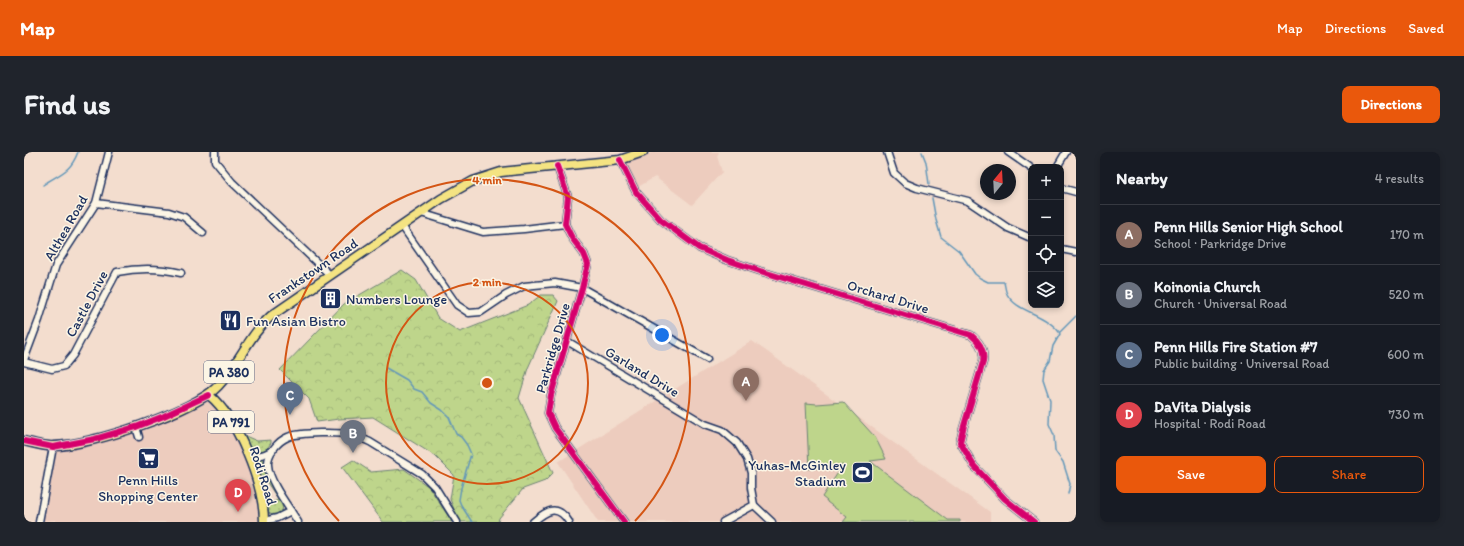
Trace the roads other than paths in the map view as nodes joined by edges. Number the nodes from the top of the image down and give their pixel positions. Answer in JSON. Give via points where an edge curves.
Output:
{"nodes":[{"id":1,"x":109,"y":152,"type":"edge"},
{"id":2,"x":215,"y":152,"type":"edge"},
{"id":3,"x":643,"y":152,"type":"edge"},
{"id":4,"x":887,"y":152,"type":"edge"},
{"id":5,"x":1008,"y":152,"type":"edge"},
{"id":6,"x":1066,"y":152,"type":"edge"},
{"id":7,"x":620,"y":160,"type":"junction"},
{"id":8,"x":1059,"y":164,"type":"edge"},
{"id":9,"x":557,"y":166,"type":"junction"},
{"id":10,"x":1028,"y":166,"type":"edge"},
{"id":11,"x":1064,"y":189,"type":"edge"},
{"id":12,"x":1076,"y":192,"type":"edge"},
{"id":13,"x":96,"y":203,"type":"junction"},
{"id":14,"x":421,"y":213,"type":"junction"},
{"id":15,"x":565,"y":224,"type":"junction"},
{"id":16,"x":402,"y":226,"type":"junction"},
{"id":17,"x":203,"y":233,"type":"dead end"},
{"id":18,"x":1028,"y":237,"type":"edge"},
{"id":19,"x":1064,"y":250,"type":"edge"},
{"id":20,"x":1076,"y":252,"type":"edge"},
{"id":21,"x":181,"y":273,"type":"dead end"},
{"id":22,"x":330,"y":275,"type":"junction"},
{"id":23,"x":582,"y":288,"type":"junction"},
{"id":24,"x":567,"y":341,"type":"junction"},
{"id":25,"x":707,"y":359,"type":"dead end"},
{"id":26,"x":24,"y":361,"type":"edge"},
{"id":27,"x":209,"y":395,"type":"junction"},
{"id":28,"x":136,"y":427,"type":"junction"},
{"id":29,"x":139,"y":437,"type":"dead end"},
{"id":30,"x":24,"y":441,"type":"edge"},
{"id":31,"x":53,"y":446,"type":"junction"},
{"id":32,"x":271,"y":451,"type":"junction"},
{"id":33,"x":248,"y":452,"type":"junction"},
{"id":34,"x":754,"y":505,"type":"junction"},
{"id":35,"x":292,"y":512,"type":"junction"},
{"id":36,"x":1026,"y":520,"type":"edge"},
{"id":37,"x":264,"y":521,"type":"edge"},
{"id":38,"x":39,"y":522,"type":"edge"},
{"id":39,"x":279,"y":522,"type":"edge"},
{"id":40,"x":298,"y":522,"type":"edge"},
{"id":41,"x":457,"y":522,"type":"edge"},
{"id":42,"x":533,"y":522,"type":"edge"},
{"id":43,"x":569,"y":522,"type":"edge"},
{"id":44,"x":624,"y":522,"type":"edge"},
{"id":45,"x":723,"y":522,"type":"edge"},
{"id":46,"x":772,"y":522,"type":"edge"},
{"id":47,"x":1034,"y":522,"type":"edge"}],
"edges":[{"from":1,"to":13,"type":"street","name":"Althea Road"},
{"from":2,"to":22,"type":"street","via":[[215,161],[232,182]]},
{"from":3,"to":7,"type":"main road","name":"Frankstown Road","number":"PA 380"},
{"from":4,"to":18,"type":"street","via":[[894,173],[905,183],[968,201],[1008,228]]},
{"from":5,"to":10,"type":"street"},
{"from":6,"to":8,"type":"street"},
{"from":7,"to":9,"type":"main road","name":"Frankstown Road","number":"PA 380"},
{"from":7,"to":36,"type":"street","name":"Orchard Drive","via":[[636,192],[661,220],[699,248],[765,273],[971,335],[978,340],[984,355],[983,362],[960,442],[974,466]]},
{"from":9,"to":14,"type":"main road","name":"Frankstown Road","number":"PA 380","via":[[513,170],[482,178],[453,191]]},
{"from":9,"to":15,"type":"street","via":[[568,197]]},
{"from":11,"to":12,"type":"street"},
{"from":13,"to":17,"type":"street","via":[[169,212],[184,217]]},
{"from":13,"to":26,"type":"street","name":"Althea Road","via":[[56,265]]},
{"from":14,"to":15,"type":"street","via":[[483,232]]},
{"from":14,"to":16,"type":"main road","name":"Frankstown Road","number":"PA 380"},
{"from":15,"to":23,"type":"street","name":"Parkridge Drive","via":[[588,264]]},
{"from":16,"to":22,"type":"main road","name":"Frankstown Road","number":"PA 380"},
{"from":16,"to":23,"type":"street","via":[[457,305],[469,313],[481,312],[524,286],[555,283]]},
{"from":19,"to":20,"type":"street"},
{"from":21,"to":26,"type":"street","name":"Castle Drive","via":[[152,269],[117,272],[73,355],[64,366],[52,369]]},
{"from":22,"to":27,"type":"main road","name":"Frankstown Road","number":"PA 380","via":[[263,323],[219,386]]},
{"from":23,"to":24,"type":"street","name":"Parkridge Drive"},
{"from":23,"to":25,"type":"street"},
{"from":24,"to":34,"type":"street","name":"Garland Drive","via":[[705,424],[722,430],[737,442],[747,459],[751,473]]},
{"from":24,"to":44,"type":"street","name":"Parkridge Drive","via":[[550,395],[548,413],[556,428]]},
{"from":27,"to":28,"type":"main road","name":"Frankstown Road","number":"PA 380"},
{"from":27,"to":33,"type":"main road","name":"Rodi Road","number":"PA 791","via":[[217,402]]},
{"from":27,"to":37,"type":"main road","name":"Rodi Road","number":"PA 791","via":[[248,464]]},
{"from":28,"to":29,"type":"street"},
{"from":28,"to":31,"type":"main road","name":"Frankstown Road","number":"PA 380","via":[[95,439]]},
{"from":30,"to":31,"type":"main road","name":"Frankstown Road","number":"PA 380"},
{"from":31,"to":38,"type":"street"},
{"from":32,"to":33,"type":"street","via":[[260,456]]},
{"from":32,"to":35,"type":"street","via":[[269,475]]},
{"from":32,"to":41,"type":"street","via":[[287,437],[299,434],[344,434],[361,438],[422,474],[435,487]]},
{"from":33,"to":37,"type":"main road","name":"Rodi Road","number":"PA 791","via":[[261,493]]},
{"from":34,"to":45,"type":"street"},
{"from":34,"to":46,"type":"street"},
{"from":35,"to":37,"type":"street"},
{"from":35,"to":39,"type":"street"},
{"from":35,"to":40,"type":"street"},
{"from":36,"to":47,"type":"street","name":"Orchard Drive"},
{"from":42,"to":43,"type":"street","via":[[546,511],[556,510],[565,515]]}]}
